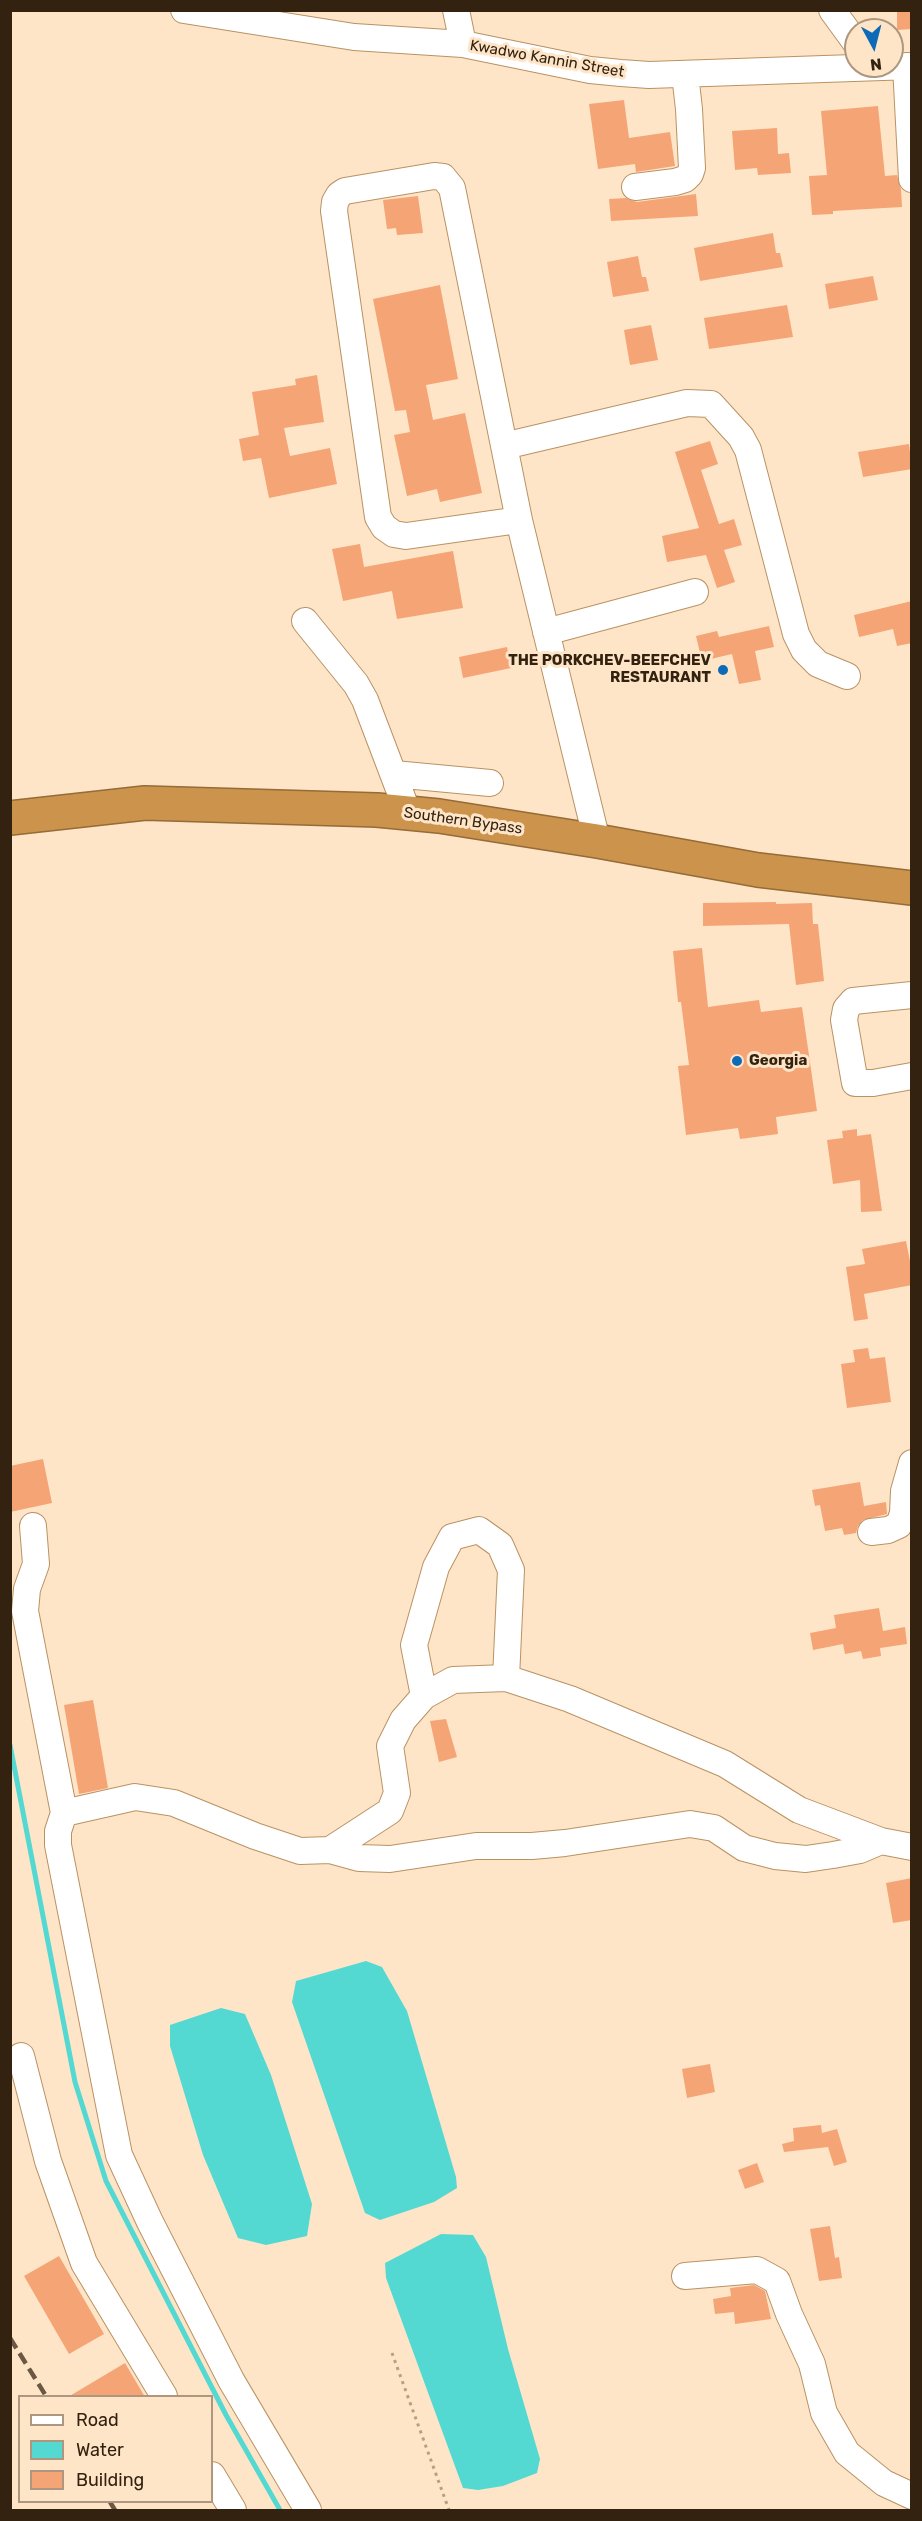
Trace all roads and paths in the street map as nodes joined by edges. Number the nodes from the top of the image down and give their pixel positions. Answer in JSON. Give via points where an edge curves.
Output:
{"nodes":[{"id":1,"x":184,"y":10,"type":"edge"},
{"id":2,"x":456,"y":10,"type":"edge"},
{"id":3,"x":832,"y":10,"type":"edge"},
{"id":4,"x":844,"y":26,"type":"edge"},
{"id":5,"x":463,"y":44,"type":"junction"},
{"id":6,"x":909,"y":66,"type":"edge"},
{"id":7,"x":844,"y":68,"type":"edge"},
{"id":8,"x":685,"y":74,"type":"junction"},
{"id":9,"x":912,"y":179,"type":"edge"},
{"id":10,"x":635,"y":187,"type":"dead end"},
{"id":11,"x":504,"y":446,"type":"junction"},
{"id":12,"x":519,"y":520,"type":"junction"},
{"id":13,"x":695,"y":592,"type":"dead end"},
{"id":14,"x":305,"y":621,"type":"dead end"},
{"id":15,"x":546,"y":632,"type":"junction"},
{"id":16,"x":847,"y":676,"type":"dead end"},
{"id":17,"x":394,"y":774,"type":"junction"},
{"id":18,"x":490,"y":783,"type":"dead end"},
{"id":19,"x":408,"y":813,"type":"junction"},
{"id":20,"x":10,"y":818,"type":"edge"},
{"id":21,"x":597,"y":841,"type":"junction"},
{"id":22,"x":912,"y":888,"type":"edge"},
{"id":23,"x":912,"y":995,"type":"edge"},
{"id":24,"x":912,"y":1076,"type":"edge"},
{"id":25,"x":912,"y":1463,"type":"edge"},
{"id":26,"x":33,"y":1526,"type":"dead end"},
{"id":27,"x":871,"y":1532,"type":"dead end"},
{"id":28,"x":506,"y":1678,"type":"junction"},
{"id":29,"x":424,"y":1696,"type":"junction"},
{"id":30,"x":64,"y":1813,"type":"junction"},
{"id":31,"x":881,"y":1841,"type":"junction"},
{"id":32,"x":912,"y":1847,"type":"edge"},
{"id":33,"x":330,"y":1850,"type":"junction"},
{"id":34,"x":21,"y":2056,"type":"dead end"},
{"id":35,"x":685,"y":2276,"type":"dead end"},
{"id":36,"x":392,"y":2353,"type":"dead end"},
{"id":37,"x":163,"y":2395,"type":"edge"},
{"id":38,"x":213,"y":2477,"type":"edge"},
{"id":39,"x":912,"y":2496,"type":"edge"},
{"id":40,"x":233,"y":2511,"type":"edge"},
{"id":41,"x":308,"y":2511,"type":"edge"},
{"id":42,"x":449,"y":2511,"type":"edge"}],
"edges":[{"from":1,"to":5,"type":"street","name":"Kwadwo Kannin Street","via":[[354,37]]},
{"from":2,"to":5,"type":"street"},
{"from":3,"to":4,"type":"street"},
{"from":5,"to":8,"type":"street","name":"Kwadwo Kannin Street","via":[[590,70]]},
{"from":6,"to":9,"type":"street"},
{"from":7,"to":8,"type":"street","name":"Kwadwo Kannin Street"},
{"from":8,"to":10,"type":"street","via":[[690,174],[675,182]]},
{"from":11,"to":12,"type":"street"},
{"from":11,"to":12,"type":"street","via":[[449,183],[434,176],[345,190],[335,202],[334,212],[378,517],[394,534],[406,536]]},
{"from":11,"to":16,"type":"street","via":[[687,403],[711,404],[748,450],[796,634],[804,650],[818,663]]},
{"from":12,"to":15,"type":"street"},
{"from":13,"to":15,"type":"street"},
{"from":14,"to":17,"type":"street","via":[[356,684]]},
{"from":15,"to":21,"type":"street"},
{"from":17,"to":18,"type":"street"},
{"from":17,"to":19,"type":"street"},
{"from":19,"to":20,"type":"highway","name":"Southern Bypass","via":[[145,803]]},
{"from":19,"to":21,"type":"highway","name":"Southern Bypass"},
{"from":21,"to":22,"type":"highway","name":"Southern Bypass","via":[[758,870]]},
{"from":23,"to":24,"type":"street","via":[[853,1001],[844,1020],[855,1083]]},
{"from":25,"to":27,"type":"street","via":[[899,1525]]},
{"from":26,"to":30,"type":"street","via":[[36,1564],[27,1589],[25,1611]]},
{"from":28,"to":29,"type":"street","via":[[453,1680]]},
{"from":28,"to":29,"type":"street","via":[[511,1570],[500,1545],[479,1530],[452,1537],[436,1568],[414,1645]]},
{"from":28,"to":31,"type":"street","via":[[570,1699],[725,1764],[799,1810]]},
{"from":29,"to":33,"type":"street","via":[[403,1720],[390,1746],[396,1793],[390,1811]]},
{"from":30,"to":33,"type":"street","via":[[135,1797],[174,1803],[300,1851]]},
{"from":30,"to":41,"type":"street","via":[[58,1845],[119,2155],[231,2380]]},
{"from":31,"to":32,"type":"street"},
{"from":31,"to":33,"type":"street","via":[[860,1851],[833,1855],[775,1856],[744,1848],[714,1828],[690,1824],[565,1843],[476,1846],[390,1859],[359,1858]]},
{"from":34,"to":37,"type":"street","via":[[48,2161],[84,2263]]},
{"from":35,"to":39,"type":"street","via":[[757,2270],[777,2280],[812,2364],[824,2413],[847,2453],[884,2483]]},
{"from":36,"to":42,"type":"path"},
{"from":38,"to":40,"type":"street"}]}
